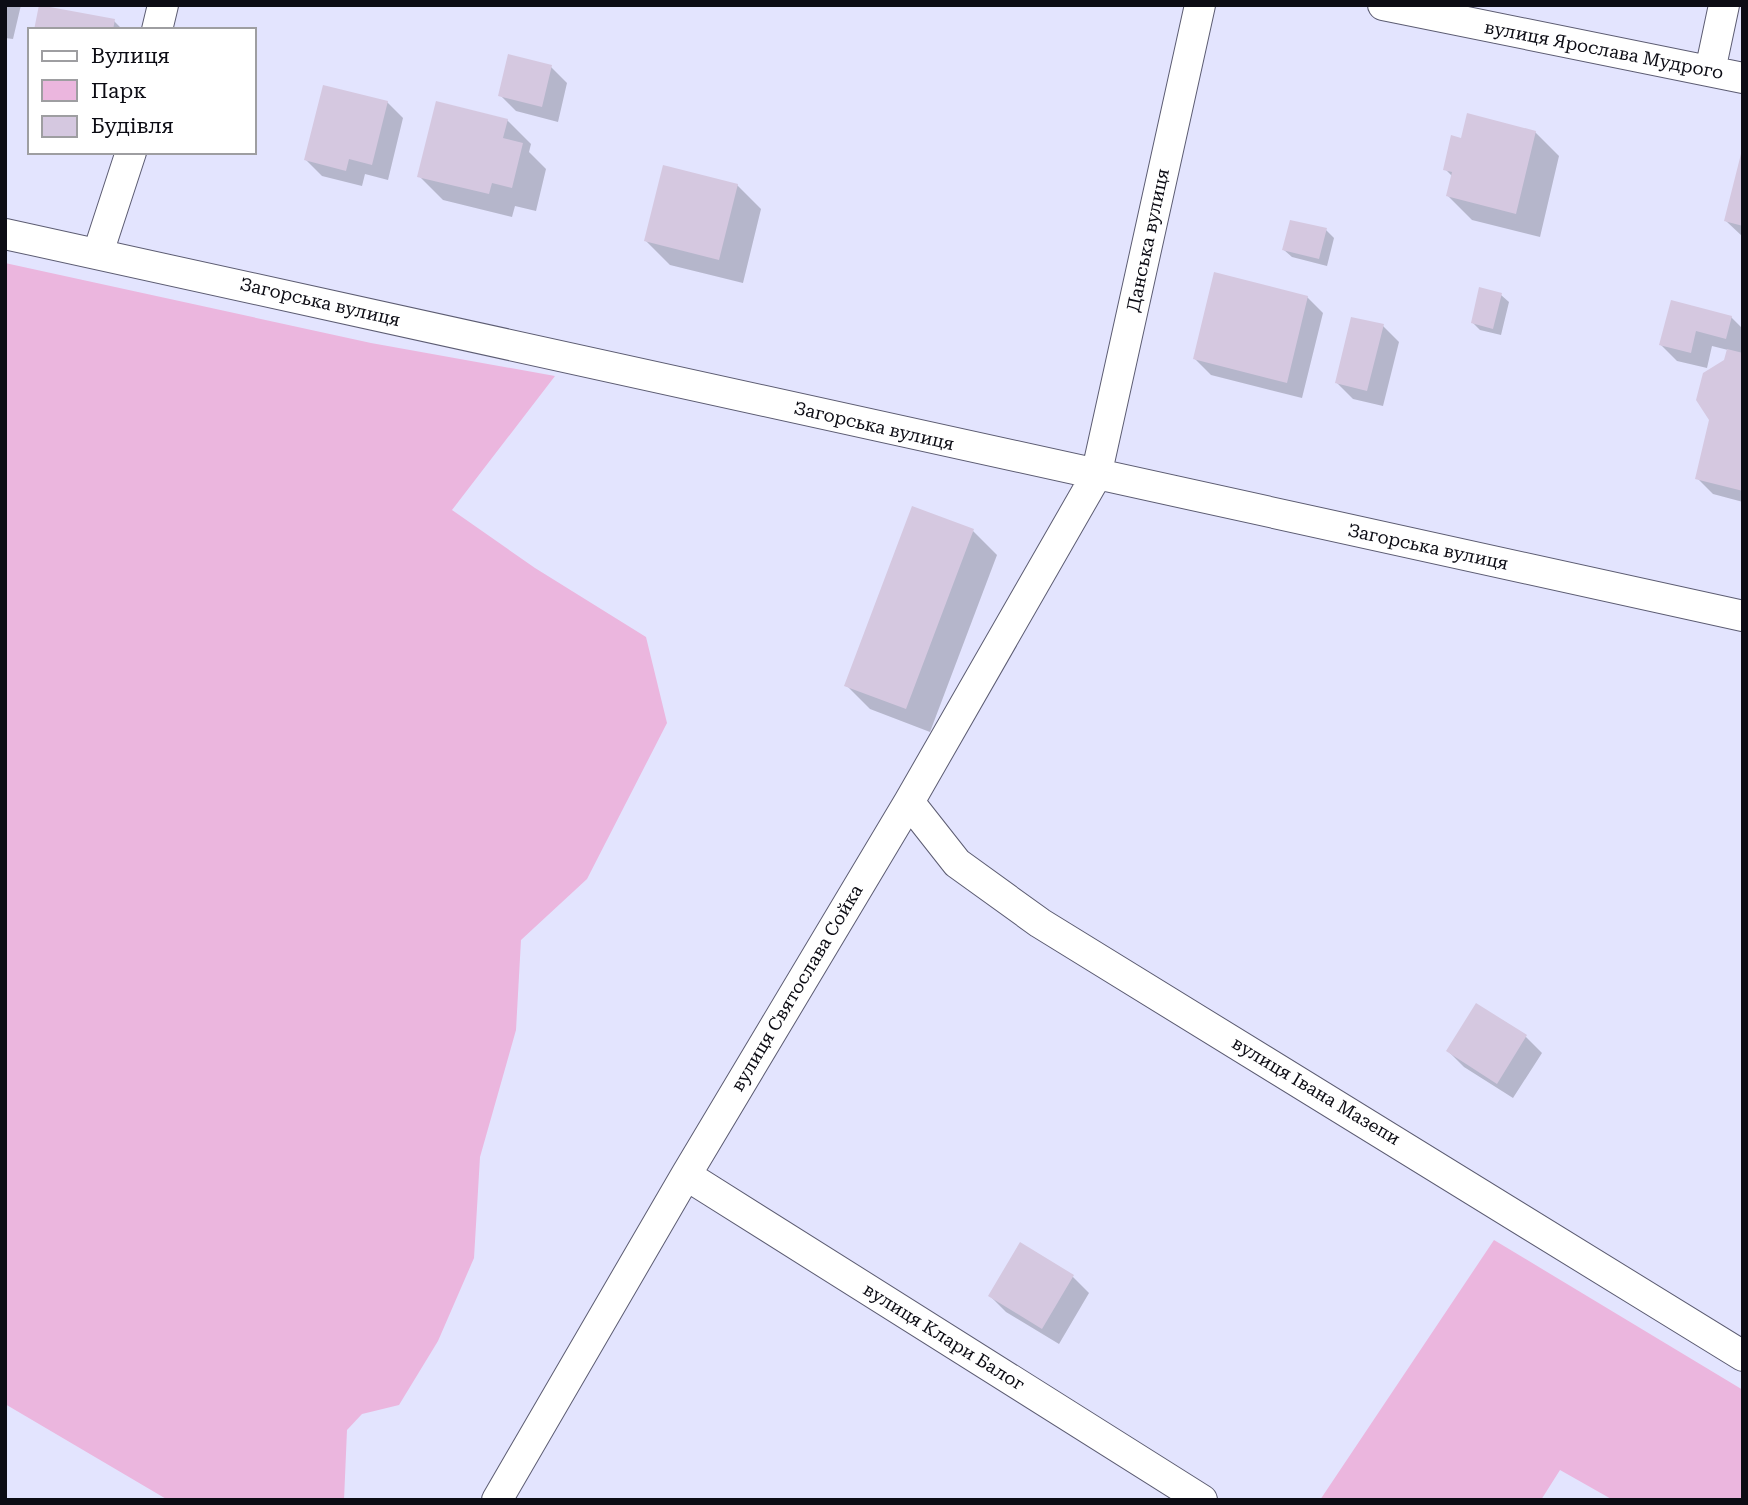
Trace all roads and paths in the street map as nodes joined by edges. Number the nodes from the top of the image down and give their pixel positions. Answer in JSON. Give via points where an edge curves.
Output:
{"nodes":[{"id":1,"x":163,"y":5,"type":"edge"},
{"id":2,"x":1200,"y":5,"type":"edge"},
{"id":3,"x":1383,"y":5,"type":"edge"},
{"id":4,"x":1724,"y":5,"type":"edge"},
{"id":5,"x":157,"y":28,"type":"edge"},
{"id":6,"x":1710,"y":71,"type":"junction"},
{"id":7,"x":1743,"y":78,"type":"edge"},
{"id":8,"x":130,"y":154,"type":"edge"},
{"id":9,"x":5,"y":234,"type":"edge"},
{"id":10,"x":97,"y":253,"type":"junction"},
{"id":11,"x":1096,"y":476,"type":"junction"},
{"id":12,"x":1743,"y":616,"type":"edge"},
{"id":13,"x":909,"y":802,"type":"junction"},
{"id":14,"x":686,"y":1175,"type":"junction"},
{"id":15,"x":1743,"y":1356,"type":"edge"},
{"id":16,"x":497,"y":1500,"type":"edge"},
{"id":17,"x":1202,"y":1500,"type":"edge"}],
"edges":[{"from":1,"to":5,"type":"street"},
{"from":2,"to":11,"type":"street","name":"Данська вулиця"},
{"from":3,"to":6,"type":"street","name":"вулиця Ярослава Мудрого"},
{"from":4,"to":6,"type":"street"},
{"from":6,"to":7,"type":"street","name":"вулиця Ярослава Мудрого"},
{"from":8,"to":10,"type":"street"},
{"from":9,"to":10,"type":"street","name":"Загорська вулиця"},
{"from":10,"to":11,"type":"street","name":"Загорська вулиця"},
{"from":11,"to":12,"type":"street","name":"Загорська вулиця"},
{"from":11,"to":13,"type":"street","name":"вулиця Святослава Сойка"},
{"from":13,"to":14,"type":"street","name":"вулиця Святослава Сойка"},
{"from":13,"to":15,"type":"street","name":"вулиця Івана Мазепи","via":[[957,863],[1040,923]]},
{"from":14,"to":16,"type":"street","name":"вулиця Святослава Сойка"},
{"from":14,"to":17,"type":"street","name":"вулиця Клари Балог"}]}
